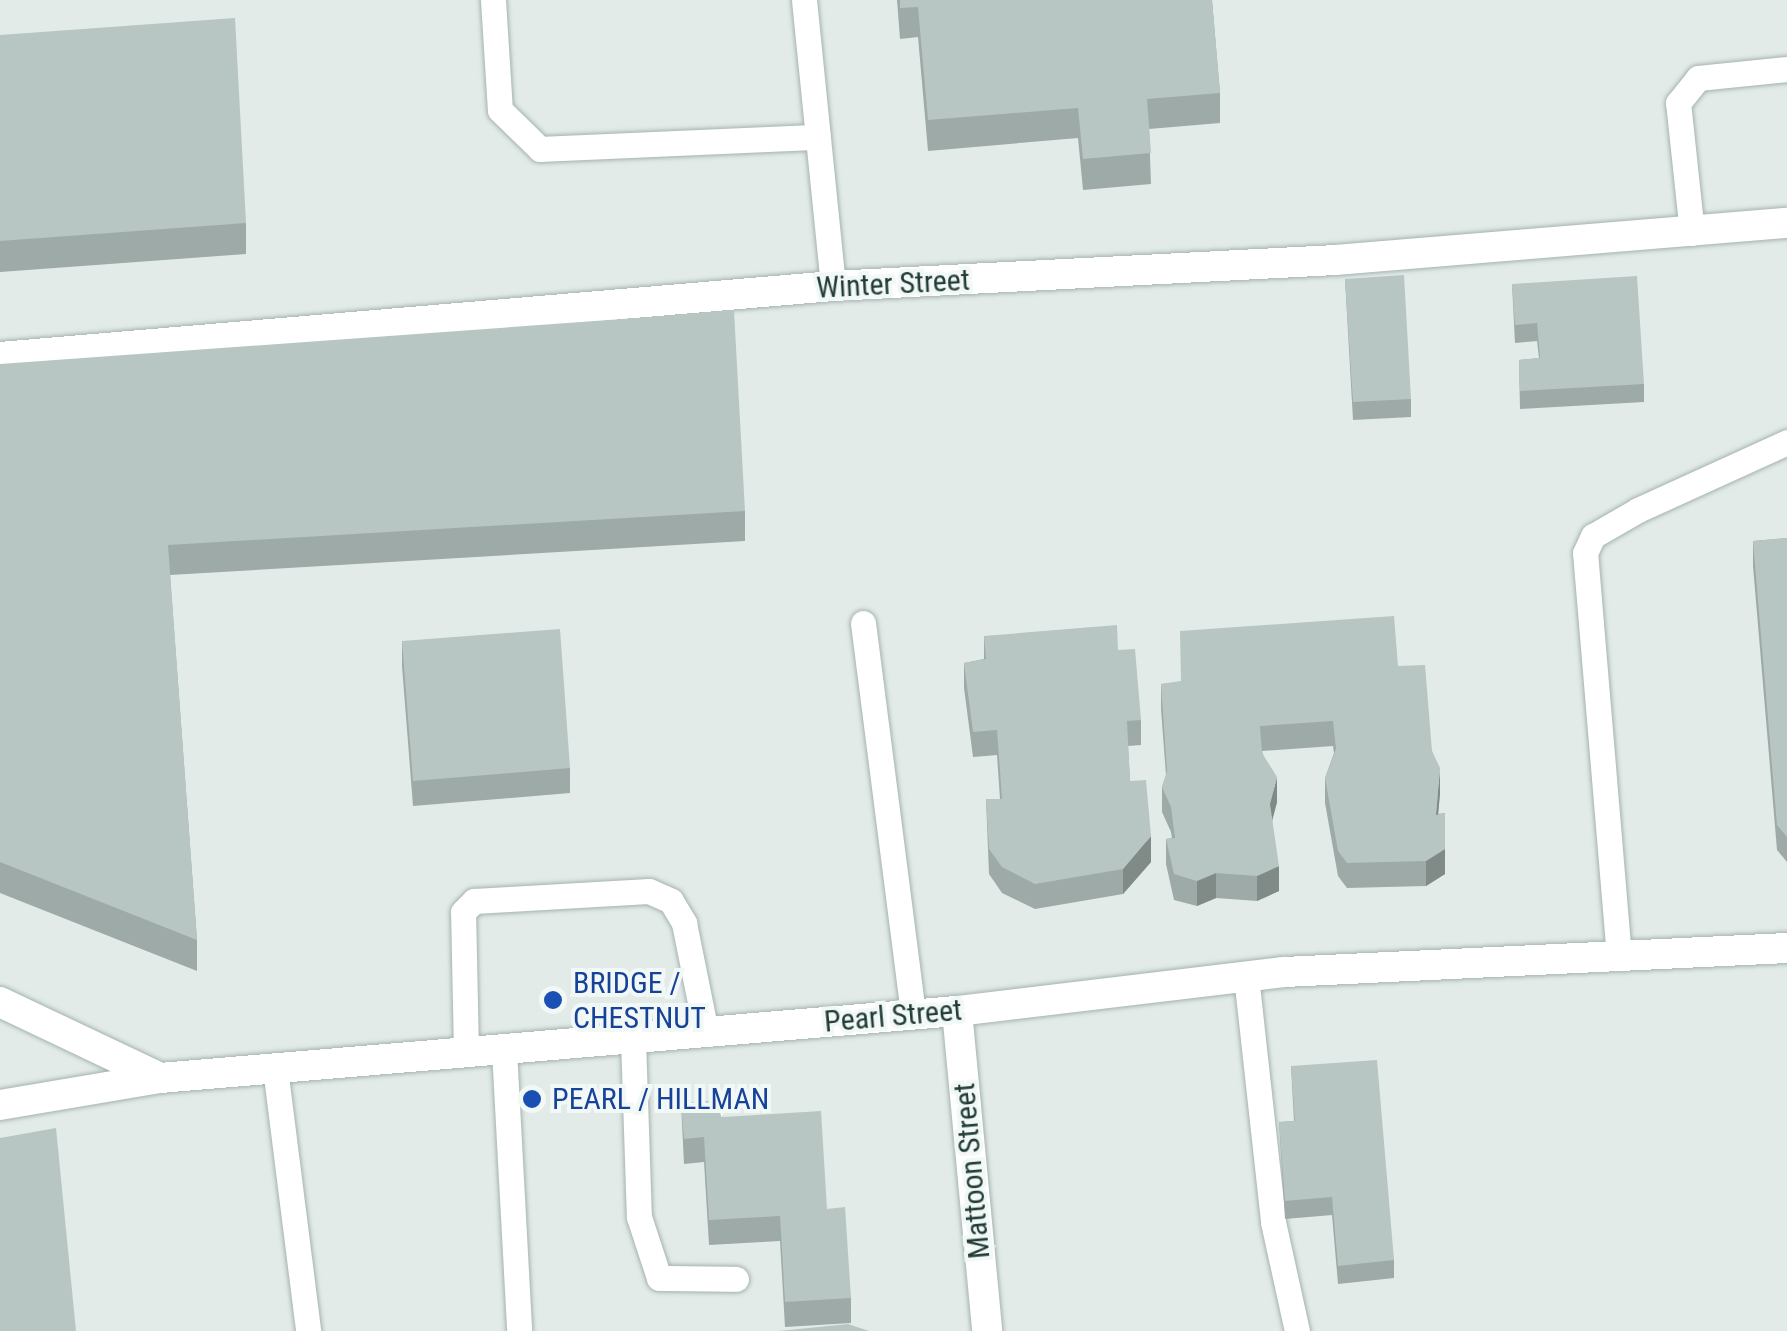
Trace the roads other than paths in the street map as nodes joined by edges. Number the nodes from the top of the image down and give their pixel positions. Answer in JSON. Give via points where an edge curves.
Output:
{"nodes":[{"id":1,"x":493,"y":0,"type":"edge"},
{"id":2,"x":804,"y":0,"type":"edge"},
{"id":3,"x":1787,"y":69,"type":"edge"},
{"id":4,"x":818,"y":138,"type":"junction"},
{"id":5,"x":1787,"y":223,"type":"edge"},
{"id":6,"x":1692,"y":233,"type":"junction"},
{"id":7,"x":834,"y":286,"type":"junction"},
{"id":8,"x":0,"y":357,"type":"edge"},
{"id":9,"x":1787,"y":442,"type":"edge"},
{"id":10,"x":864,"y":623,"type":"dead end"},
{"id":11,"x":1787,"y":948,"type":"edge"},
{"id":12,"x":1619,"y":957,"type":"junction"},
{"id":13,"x":1246,"y":976,"type":"junction"},
{"id":14,"x":0,"y":1002,"type":"edge"},
{"id":15,"x":957,"y":1012,"type":"junction"},
{"id":16,"x":913,"y":1015,"type":"junction"},
{"id":17,"x":706,"y":1032,"type":"junction"},
{"id":18,"x":633,"y":1039,"type":"junction"},
{"id":19,"x":504,"y":1050,"type":"junction"},
{"id":20,"x":466,"y":1052,"type":"junction"},
{"id":21,"x":274,"y":1068,"type":"junction"},
{"id":22,"x":160,"y":1078,"type":"junction"},
{"id":23,"x":0,"y":1105,"type":"edge"},
{"id":24,"x":736,"y":1279,"type":"dead end"},
{"id":25,"x":308,"y":1331,"type":"edge"},
{"id":26,"x":519,"y":1331,"type":"edge"},
{"id":27,"x":987,"y":1331,"type":"edge"},
{"id":28,"x":1296,"y":1331,"type":"edge"}],
"edges":[{"from":1,"to":4,"type":"lane","via":[[500,110],[540,148]]},
{"from":2,"to":4,"type":"lane"},
{"from":3,"to":6,"type":"lane","via":[[1698,78],[1678,103]]},
{"from":4,"to":7,"type":"lane"},
{"from":5,"to":6,"type":"street","name":"Winter Street"},
{"from":6,"to":7,"type":"street","name":"Winter Street"},
{"from":7,"to":8,"type":"street","name":"Winter Street"},
{"from":9,"to":12,"type":"lane","via":[[1638,510],[1594,536],[1586,553]]},
{"from":10,"to":16,"type":"lane"},
{"from":11,"to":12,"type":"street","name":"Pearl Street"},
{"from":12,"to":13,"type":"street","name":"Pearl Street"},
{"from":13,"to":15,"type":"street","name":"Pearl Street"},
{"from":13,"to":28,"type":"lane","via":[[1273,1222]]},
{"from":14,"to":22,"type":"street"},
{"from":15,"to":16,"type":"street","name":"Pearl Street"},
{"from":15,"to":27,"type":"street","name":"Mattoon Street"},
{"from":16,"to":17,"type":"street","name":"Pearl Street"},
{"from":17,"to":18,"type":"street","name":"Pearl Street"},
{"from":17,"to":20,"type":"lane","via":[[684,923],[672,900],[649,891],[474,901],[462,912]]},
{"from":18,"to":19,"type":"street","name":"Pearl Street"},
{"from":18,"to":24,"type":"lane","via":[[639,1217],[659,1278]]},
{"from":19,"to":20,"type":"street","name":"Pearl Street"},
{"from":19,"to":26,"type":"lane"},
{"from":20,"to":21,"type":"street","name":"Pearl Street"},
{"from":21,"to":22,"type":"street","name":"Pearl Street"},
{"from":21,"to":25,"type":"lane"},
{"from":22,"to":23,"type":"street","name":"Pearl Street"}]}
